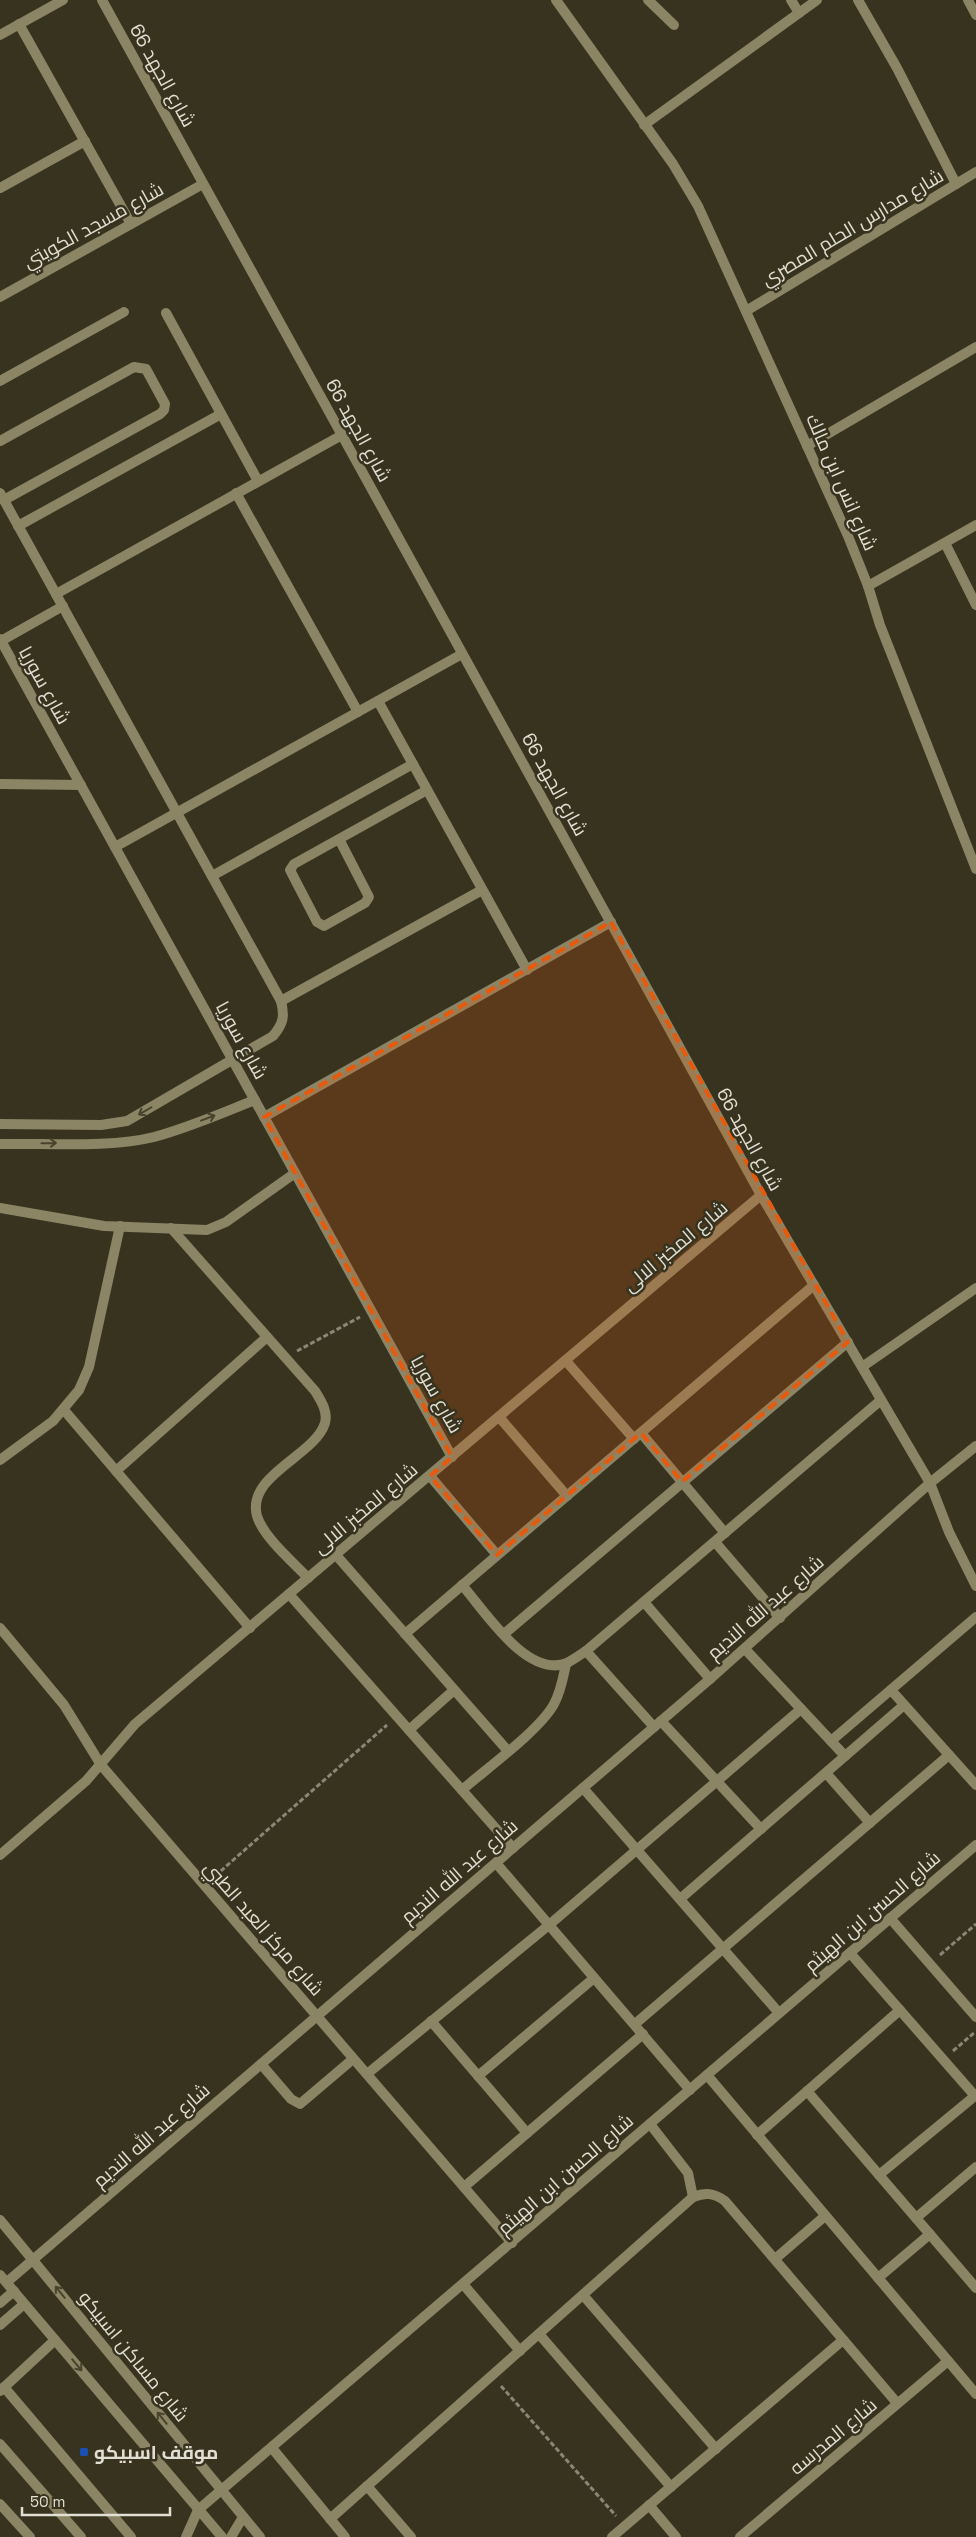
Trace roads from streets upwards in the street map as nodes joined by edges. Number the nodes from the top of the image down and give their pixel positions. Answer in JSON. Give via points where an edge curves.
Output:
{"nodes":[{"id":1,"x":63,"y":0,"type":"edge"},
{"id":2,"x":102,"y":0,"type":"edge"},
{"id":3,"x":556,"y":0,"type":"edge"},
{"id":4,"x":648,"y":0,"type":"edge"},
{"id":5,"x":791,"y":0,"type":"edge"},
{"id":6,"x":817,"y":0,"type":"edge"},
{"id":7,"x":858,"y":0,"type":"edge"},
{"id":8,"x":968,"y":0,"type":"edge"},
{"id":9,"x":799,"y":13,"type":"junction"},
{"id":10,"x":976,"y":15,"type":"edge"},
{"id":11,"x":19,"y":24,"type":"junction"},
{"id":12,"x":674,"y":24,"type":"dead end"},
{"id":13,"x":0,"y":35,"type":"edge"},
{"id":14,"x":644,"y":126,"type":"junction"},
{"id":15,"x":85,"y":141,"type":"junction"},
{"id":16,"x":976,"y":172,"type":"edge"},
{"id":17,"x":203,"y":184,"type":"junction"},
{"id":18,"x":956,"y":184,"type":"junction"},
{"id":19,"x":0,"y":188,"type":"edge"},
{"id":20,"x":131,"y":224,"type":"junction"},
{"id":21,"x":0,"y":297,"type":"edge"},
{"id":22,"x":746,"y":311,"type":"junction"},
{"id":23,"x":124,"y":312,"type":"dead end"},
{"id":24,"x":166,"y":313,"type":"dead end"},
{"id":25,"x":976,"y":348,"type":"edge"},
{"id":26,"x":0,"y":381,"type":"edge"},
{"id":27,"x":221,"y":414,"type":"junction"},
{"id":28,"x":342,"y":435,"type":"junction"},
{"id":29,"x":0,"y":441,"type":"edge"},
{"id":30,"x":807,"y":446,"type":"junction"},
{"id":31,"x":258,"y":481,"type":"junction"},
{"id":32,"x":236,"y":493,"type":"junction"},
{"id":33,"x":2,"y":497,"type":"edge"},
{"id":34,"x":976,"y":525,"type":"edge"},
{"id":35,"x":18,"y":526,"type":"junction"},
{"id":36,"x":945,"y":543,"type":"junction"},
{"id":37,"x":868,"y":586,"type":"junction"},
{"id":38,"x":56,"y":594,"type":"junction"},
{"id":39,"x":976,"y":605,"type":"edge"},
{"id":40,"x":63,"y":606,"type":"junction"},
{"id":41,"x":0,"y":640,"type":"edge"},
{"id":42,"x":462,"y":654,"type":"junction"},
{"id":43,"x":378,"y":701,"type":"junction"},
{"id":44,"x":358,"y":712,"type":"junction"},
{"id":45,"x":413,"y":764,"type":"junction"},
{"id":46,"x":0,"y":784,"type":"edge"},
{"id":47,"x":80,"y":785,"type":"junction"},
{"id":48,"x":427,"y":790,"type":"junction"},
{"id":49,"x":177,"y":813,"type":"junction"},
{"id":50,"x":338,"y":839,"type":"junction"},
{"id":51,"x":115,"y":847,"type":"junction"},
{"id":52,"x":976,"y":869,"type":"edge"},
{"id":53,"x":212,"y":876,"type":"junction"},
{"id":54,"x":482,"y":890,"type":"junction"},
{"id":55,"x":611,"y":922,"type":"junction"},
{"id":56,"x":527,"y":970,"type":"junction"},
{"id":57,"x":281,"y":1001,"type":"junction"},
{"id":58,"x":233,"y":1059,"type":"junction"},
{"id":59,"x":255,"y":1100,"type":"junction"},
{"id":60,"x":264,"y":1117,"type":"junction"},
{"id":61,"x":0,"y":1124,"type":"edge"},
{"id":62,"x":0,"y":1144,"type":"edge"},
{"id":63,"x":295,"y":1173,"type":"junction"},
{"id":64,"x":762,"y":1195,"type":"junction"},
{"id":65,"x":0,"y":1208,"type":"edge"},
{"id":66,"x":120,"y":1226,"type":"junction"},
{"id":67,"x":171,"y":1228,"type":"junction"},
{"id":68,"x":814,"y":1285,"type":"junction"},
{"id":69,"x":976,"y":1288,"type":"edge"},
{"id":70,"x":267,"y":1337,"type":"junction"},
{"id":71,"x":848,"y":1342,"type":"junction"},
{"id":72,"x":566,"y":1361,"type":"junction"},
{"id":73,"x":862,"y":1367,"type":"junction"},
{"id":74,"x":881,"y":1400,"type":"junction"},
{"id":75,"x":64,"y":1410,"type":"junction"},
{"id":76,"x":500,"y":1418,"type":"junction"},
{"id":77,"x":637,"y":1436,"type":"junction"},
{"id":78,"x":976,"y":1446,"type":"edge"},
{"id":79,"x":452,"y":1457,"type":"junction"},
{"id":80,"x":0,"y":1460,"type":"edge"},
{"id":81,"x":116,"y":1471,"type":"junction"},
{"id":82,"x":430,"y":1476,"type":"junction"},
{"id":83,"x":682,"y":1482,"type":"junction"},
{"id":84,"x":930,"y":1483,"type":"junction"},
{"id":85,"x":567,"y":1496,"type":"junction"},
{"id":86,"x":725,"y":1533,"type":"junction"},
{"id":87,"x":715,"y":1542,"type":"junction"},
{"id":88,"x":336,"y":1555,"type":"junction"},
{"id":89,"x":497,"y":1555,"type":"junction"},
{"id":90,"x":308,"y":1578,"type":"junction"},
{"id":91,"x":462,"y":1585,"type":"junction"},
{"id":92,"x":976,"y":1586,"type":"edge"},
{"id":93,"x":290,"y":1594,"type":"junction"},
{"id":94,"x":644,"y":1602,"type":"junction"},
{"id":95,"x":976,"y":1617,"type":"edge"},
{"id":96,"x":780,"y":1618,"type":"junction"},
{"id":97,"x":0,"y":1628,"type":"edge"},
{"id":98,"x":250,"y":1628,"type":"junction"},
{"id":99,"x":405,"y":1634,"type":"junction"},
{"id":100,"x":504,"y":1634,"type":"junction"},
{"id":101,"x":745,"y":1649,"type":"junction"},
{"id":102,"x":586,"y":1651,"type":"junction"},
{"id":103,"x":566,"y":1664,"type":"junction"},
{"id":104,"x":710,"y":1679,"type":"junction"},
{"id":105,"x":454,"y":1690,"type":"junction"},
{"id":106,"x":891,"y":1690,"type":"junction"},
{"id":107,"x":904,"y":1705,"type":"junction"},
{"id":108,"x":801,"y":1709,"type":"junction"},
{"id":109,"x":657,"y":1724,"type":"junction"},
{"id":110,"x":409,"y":1730,"type":"junction"},
{"id":111,"x":831,"y":1741,"type":"junction"},
{"id":112,"x":507,"y":1750,"type":"junction"},
{"id":113,"x":949,"y":1755,"type":"junction"},
{"id":114,"x":846,"y":1756,"type":"junction"},
{"id":115,"x":101,"y":1765,"type":"junction"},
{"id":116,"x":826,"y":1773,"type":"junction"},
{"id":117,"x":716,"y":1781,"type":"junction"},
{"id":118,"x":976,"y":1786,"type":"edge"},
{"id":119,"x":583,"y":1788,"type":"junction"},
{"id":120,"x":462,"y":1790,"type":"junction"},
{"id":121,"x":870,"y":1823,"type":"junction"},
{"id":122,"x":761,"y":1830,"type":"junction"},
{"id":123,"x":976,"y":1845,"type":"edge"},
{"id":124,"x":513,"y":1848,"type":"junction"},
{"id":125,"x":637,"y":1849,"type":"junction"},
{"id":126,"x":0,"y":1855,"type":"edge"},
{"id":127,"x":496,"y":1863,"type":"junction"},
{"id":128,"x":680,"y":1899,"type":"junction"},
{"id":129,"x":890,"y":1918,"type":"junction"},
{"id":130,"x":549,"y":1925,"type":"junction"},
{"id":131,"x":723,"y":1949,"type":"junction"},
{"id":132,"x":850,"y":1953,"type":"junction"},
{"id":133,"x":594,"y":1978,"type":"junction"},
{"id":134,"x":900,"y":2010,"type":"junction"},
{"id":135,"x":779,"y":2013,"type":"junction"},
{"id":136,"x":317,"y":2016,"type":"junction"},
{"id":137,"x":976,"y":2016,"type":"edge"},
{"id":138,"x":431,"y":2021,"type":"junction"},
{"id":139,"x":635,"y":2024,"type":"junction"},
{"id":140,"x":643,"y":2034,"type":"junction"},
{"id":141,"x":354,"y":2059,"type":"junction"},
{"id":142,"x":261,"y":2064,"type":"junction"},
{"id":143,"x":367,"y":2074,"type":"junction"},
{"id":144,"x":707,"y":2075,"type":"junction"},
{"id":145,"x":478,"y":2076,"type":"junction"},
{"id":146,"x":690,"y":2090,"type":"junction"},
{"id":147,"x":806,"y":2091,"type":"junction"},
{"id":148,"x":976,"y":2095,"type":"edge"},
{"id":149,"x":650,"y":2124,"type":"junction"},
{"id":150,"x":527,"y":2133,"type":"junction"},
{"id":151,"x":757,"y":2135,"type":"junction"},
{"id":152,"x":975,"y":2169,"type":"edge"},
{"id":153,"x":880,"y":2175,"type":"junction"},
{"id":154,"x":464,"y":2187,"type":"junction"},
{"id":155,"x":693,"y":2197,"type":"junction"},
{"id":156,"x":825,"y":2216,"type":"junction"},
{"id":157,"x":916,"y":2218,"type":"junction"},
{"id":158,"x":0,"y":2220,"type":"edge"},
{"id":159,"x":930,"y":2234,"type":"junction"},
{"id":160,"x":512,"y":2242,"type":"junction"},
{"id":161,"x":34,"y":2259,"type":"junction"},
{"id":162,"x":775,"y":2259,"type":"junction"},
{"id":163,"x":3,"y":2278,"type":"edge"},
{"id":164,"x":878,"y":2278,"type":"junction"},
{"id":165,"x":463,"y":2284,"type":"junction"},
{"id":166,"x":976,"y":2288,"type":"edge"},
{"id":167,"x":14,"y":2291,"type":"junction"},
{"id":168,"x":583,"y":2295,"type":"junction"},
{"id":169,"x":0,"y":2303,"type":"edge"},
{"id":170,"x":24,"y":2304,"type":"junction"},
{"id":171,"x":0,"y":2325,"type":"edge"},
{"id":172,"x":539,"y":2334,"type":"junction"},
{"id":173,"x":55,"y":2340,"type":"junction"},
{"id":174,"x":843,"y":2340,"type":"junction"},
{"id":175,"x":520,"y":2351,"type":"junction"},
{"id":176,"x":948,"y":2361,"type":"junction"},
{"id":177,"x":2,"y":2389,"type":"edge"},
{"id":178,"x":976,"y":2394,"type":"edge"},
{"id":179,"x":898,"y":2404,"type":"junction"},
{"id":180,"x":0,"y":2444,"type":"edge"},
{"id":181,"x":272,"y":2448,"type":"junction"},
{"id":182,"x":716,"y":2449,"type":"junction"},
{"id":183,"x":367,"y":2486,"type":"junction"},
{"id":184,"x":671,"y":2487,"type":"junction"},
{"id":185,"x":221,"y":2491,"type":"junction"},
{"id":186,"x":0,"y":2504,"type":"edge"},
{"id":187,"x":649,"y":2506,"type":"junction"},
{"id":188,"x":198,"y":2510,"type":"junction"},
{"id":189,"x":243,"y":2517,"type":"junction"},
{"id":190,"x":330,"y":2519,"type":"junction"},
{"id":191,"x":30,"y":2537,"type":"edge"},
{"id":192,"x":81,"y":2537,"type":"edge"},
{"id":193,"x":131,"y":2537,"type":"edge"},
{"id":194,"x":186,"y":2537,"type":"edge"},
{"id":195,"x":222,"y":2537,"type":"edge"},
{"id":196,"x":231,"y":2537,"type":"edge"},
{"id":197,"x":260,"y":2537,"type":"edge"},
{"id":198,"x":345,"y":2537,"type":"edge"},
{"id":199,"x":411,"y":2537,"type":"edge"},
{"id":200,"x":612,"y":2537,"type":"edge"},
{"id":201,"x":676,"y":2537,"type":"edge"},
{"id":202,"x":740,"y":2537,"type":"edge"}],
"edges":[{"from":1,"to":11,"type":"street"},
{"from":2,"to":17,"type":"street","name":"شارع الجهد 66"},
{"from":3,"to":14,"type":"street","name":"شارع انس ابن مالك"},
{"from":4,"to":12,"type":"street"},
{"from":5,"to":9,"type":"street"},
{"from":6,"to":9,"type":"street"},
{"from":7,"to":18,"type":"street"},
{"from":8,"to":10,"type":"street"},
{"from":9,"to":14,"type":"street"},
{"from":11,"to":13,"type":"street"},
{"from":11,"to":15,"type":"street"},
{"from":14,"to":22,"type":"street","name":"شارع انس ابن مالك","via":[[673,164],[698,206]]},
{"from":15,"to":19,"type":"street"},
{"from":15,"to":20,"type":"street"},
{"from":16,"to":18,"type":"street","name":"شارع مدارس الحلم المصري"},
{"from":17,"to":20,"type":"street","name":"شارع مسجد الكويتي"},
{"from":17,"to":28,"type":"street","name":"شارع الجهد 66"},
{"from":18,"to":22,"type":"street","name":"شارع مدارس الحلم المصري"},
{"from":20,"to":21,"type":"street","name":"شارع مسجد الكويتي"},
{"from":22,"to":30,"type":"street","name":"شارع انس ابن مالك"},
{"from":23,"to":26,"type":"street"},
{"from":24,"to":27,"type":"street"},
{"from":25,"to":30,"type":"street"},
{"from":27,"to":31,"type":"street"},
{"from":27,"to":35,"type":"street"},
{"from":28,"to":31,"type":"street"},
{"from":28,"to":42,"type":"street","name":"شارع الجهد 66"},
{"from":29,"to":33,"type":"street","via":[[134,367],[146,369],[165,404],[160,414]]},
{"from":30,"to":37,"type":"street","name":"شارع انس ابن مالك"},
{"from":31,"to":32,"type":"street"},
{"from":32,"to":38,"type":"street"},
{"from":32,"to":44,"type":"street"},
{"from":33,"to":35,"type":"street"},
{"from":34,"to":36,"type":"street"},
{"from":35,"to":38,"type":"street"},
{"from":36,"to":37,"type":"street"},
{"from":36,"to":39,"type":"street"},
{"from":37,"to":52,"type":"street","name":"شارع انس ابن مالك","via":[[880,625]]},
{"from":38,"to":40,"type":"street"},
{"from":40,"to":41,"type":"street"},
{"from":40,"to":49,"type":"street"},
{"from":41,"to":47,"type":"street","name":"شارع سوريا"},
{"from":42,"to":43,"type":"street"},
{"from":42,"to":55,"type":"street","name":"شارع الجهد 66"},
{"from":43,"to":44,"type":"street"},
{"from":43,"to":45,"type":"street"},
{"from":44,"to":49,"type":"street"},
{"from":45,"to":48,"type":"street"},
{"from":45,"to":53,"type":"street"},
{"from":46,"to":47,"type":"street"},
{"from":47,"to":51,"type":"street","name":"شارع سوريا"},
{"from":48,"to":50,"type":"street"},
{"from":48,"to":54,"type":"street"},
{"from":49,"to":51,"type":"street"},
{"from":49,"to":53,"type":"street"},
{"from":50,"to":50,"type":"street","via":[[369,897],[365,904],[324,926],[317,922],[290,870],[294,864]]},
{"from":51,"to":58,"type":"street","name":"شارع سوريا"},
{"from":53,"to":57,"type":"street"},
{"from":54,"to":56,"type":"street"},
{"from":54,"to":57,"type":"street"},
{"from":55,"to":56,"type":"street"},
{"from":55,"to":64,"type":"street","name":"شارع الجهد 66"},
{"from":56,"to":60,"type":"street"},
{"from":57,"to":58,"type":"street","via":[[282,1026],[273,1036]]},
{"from":58,"to":59,"type":"street","name":"شارع سوريا"},
{"from":58,"to":61,"type":"street","one_way":true,"via":[[127,1121],[101,1125]]},
{"from":59,"to":60,"type":"street","name":"شارع سوريا"},
{"from":62,"to":59,"type":"street","one_way":true,"via":[[126,1142],[179,1129]]},
{"from":60,"to":63,"type":"street","name":"شارع سوريا"},
{"from":63,"to":67,"type":"street","via":[[217,1227],[208,1230]]},
{"from":63,"to":79,"type":"street","name":"شارع سوريا"},
{"from":64,"to":68,"type":"street","name":"شارع الجهد 66"},
{"from":64,"to":72,"type":"street","name":"شارع المخبز الالى"},
{"from":65,"to":66,"type":"street","via":[[88,1224]]},
{"from":66,"to":67,"type":"street"},
{"from":66,"to":75,"type":"street","via":[[89,1367],[79,1390]]},
{"from":67,"to":70,"type":"street"},
{"from":68,"to":71,"type":"street","name":"شارع الجهد 66"},
{"from":68,"to":77,"type":"street"},
{"from":69,"to":73,"type":"street"},
{"from":70,"to":81,"type":"street"},
{"from":70,"to":90,"type":"street","via":[[315,1391],[324,1406],[325,1423],[316,1438],[268,1480],[258,1496],[257,1515],[265,1532]]},
{"from":71,"to":73,"type":"street","name":"شارع الجهد 66"},
{"from":71,"to":83,"type":"street"},
{"from":72,"to":76,"type":"street","name":"شارع المخبز الالى"},
{"from":72,"to":77,"type":"street"},
{"from":73,"to":74,"type":"street","name":"شارع الجهد 66"},
{"from":74,"to":84,"type":"street","name":"شارع الجهد 66"},
{"from":74,"to":86,"type":"street"},
{"from":75,"to":80,"type":"street"},
{"from":75,"to":81,"type":"street"},
{"from":76,"to":79,"type":"street","name":"شارع المخبز الالى"},
{"from":76,"to":85,"type":"street"},
{"from":77,"to":83,"type":"street"},
{"from":77,"to":85,"type":"street"},
{"from":78,"to":84,"type":"street","name":"شارع عبد الله النديم"},
{"from":79,"to":82,"type":"street","name":"شارع المخبز الالى"},
{"from":81,"to":98,"type":"street"},
{"from":82,"to":88,"type":"street","name":"شارع المخبز الالى"},
{"from":82,"to":89,"type":"street"},
{"from":83,"to":86,"type":"street"},
{"from":83,"to":100,"type":"street"},
{"from":84,"to":92,"type":"street","name":"شارع الجهد 66","via":[[949,1532]]},
{"from":84,"to":96,"type":"street","name":"شارع عبد الله النديم"},
{"from":85,"to":89,"type":"street"},
{"from":86,"to":87,"type":"street"},
{"from":87,"to":94,"type":"street"},
{"from":87,"to":96,"type":"street"},
{"from":88,"to":90,"type":"street","name":"شارع المخبز الالى"},
{"from":88,"to":99,"type":"street"},
{"from":89,"to":91,"type":"street"},
{"from":90,"to":93,"type":"street","name":"شارع المخبز الالى"},
{"from":91,"to":99,"type":"street"},
{"from":91,"to":100,"type":"street"},
{"from":93,"to":98,"type":"street","name":"شارع المخبز الالى"},
{"from":93,"to":110,"type":"street"},
{"from":94,"to":102,"type":"street"},
{"from":94,"to":104,"type":"street"},
{"from":95,"to":106,"type":"street"},
{"from":96,"to":101,"type":"street","name":"شارع عبد الله النديم"},
{"from":97,"to":115,"type":"street","name":"شارع مركز العبد الطبي","via":[[64,1705]]},
{"from":98,"to":115,"type":"street","name":"شارع المخبز الالى","via":[[135,1724]]},
{"from":99,"to":105,"type":"street"},
{"from":100,"to":103,"type":"street","via":[[521,1653],[542,1665]]},
{"from":101,"to":104,"type":"street","name":"شارع عبد الله النديم"},
{"from":101,"to":108,"type":"street"},
{"from":102,"to":103,"type":"street"},
{"from":102,"to":109,"type":"street"},
{"from":103,"to":112,"type":"street","via":[[554,1705],[540,1722]]},
{"from":104,"to":109,"type":"street","name":"شارع عبد الله النديم"},
{"from":105,"to":110,"type":"street"},
{"from":105,"to":112,"type":"street"},
{"from":106,"to":107,"type":"street"},
{"from":106,"to":111,"type":"street"},
{"from":107,"to":113,"type":"street"},
{"from":107,"to":114,"type":"street"},
{"from":108,"to":111,"type":"street"},
{"from":108,"to":117,"type":"street"},
{"from":109,"to":117,"type":"street"},
{"from":109,"to":119,"type":"street","name":"شارع عبد الله النديم"},
{"from":110,"to":120,"type":"street"},
{"from":111,"to":114,"type":"street"},
{"from":112,"to":120,"type":"street"},
{"from":113,"to":118,"type":"street"},
{"from":113,"to":121,"type":"street"},
{"from":114,"to":116,"type":"street"},
{"from":115,"to":126,"type":"street","name":"شارع المخبز الالى","via":[[86,1782]]},
{"from":115,"to":136,"type":"street","name":"شارع مركز العبد الطبي"},
{"from":116,"to":121,"type":"street"},
{"from":116,"to":122,"type":"street"},
{"from":117,"to":122,"type":"street"},
{"from":117,"to":125,"type":"street"},
{"from":119,"to":124,"type":"street","name":"شارع عبد الله النديم"},
{"from":119,"to":125,"type":"street"},
{"from":120,"to":124,"type":"street"},
{"from":121,"to":131,"type":"street"},
{"from":122,"to":128,"type":"street"},
{"from":123,"to":129,"type":"street","name":"شارع الحسن ابن الهيثم"},
{"from":124,"to":127,"type":"street","name":"شارع عبد الله النديم"},
{"from":125,"to":128,"type":"street"},
{"from":125,"to":130,"type":"street"},
{"from":127,"to":130,"type":"street"},
{"from":127,"to":136,"type":"street","name":"شارع عبد الله النديم"},
{"from":128,"to":131,"type":"street"},
{"from":129,"to":132,"type":"street","name":"شارع الحسن ابن الهيثم"},
{"from":129,"to":137,"type":"street"},
{"from":130,"to":133,"type":"street"},
{"from":130,"to":138,"type":"street"},
{"from":131,"to":135,"type":"street"},
{"from":131,"to":139,"type":"street"},
{"from":132,"to":134,"type":"street"},
{"from":132,"to":135,"type":"street","name":"شارع الحسن ابن الهيثم"},
{"from":133,"to":139,"type":"street"},
{"from":133,"to":145,"type":"street"},
{"from":134,"to":147,"type":"street"},
{"from":134,"to":148,"type":"street"},
{"from":135,"to":144,"type":"street","name":"شارع الحسن ابن الهيثم"},
{"from":136,"to":141,"type":"street","name":"شارع مركز العبد الطبي"},
{"from":136,"to":142,"type":"street","name":"شارع عبد الله النديم"},
{"from":138,"to":143,"type":"street"},
{"from":138,"to":145,"type":"street"},
{"from":139,"to":140,"type":"street"},
{"from":140,"to":146,"type":"street"},
{"from":140,"to":150,"type":"street"},
{"from":141,"to":142,"type":"street","via":[[300,2104],[291,2100]]},
{"from":141,"to":143,"type":"street","name":"شارع مركز العبد الطبي"},
{"from":142,"to":161,"type":"street","name":"شارع عبد الله النديم"},
{"from":143,"to":154,"type":"street","name":"شارع مركز العبد الطبي"},
{"from":144,"to":146,"type":"street","name":"شارع الحسن ابن الهيثم"},
{"from":144,"to":151,"type":"street"},
{"from":145,"to":150,"type":"street"},
{"from":146,"to":149,"type":"street","name":"شارع الحسن ابن الهيثم"},
{"from":147,"to":151,"type":"street"},
{"from":147,"to":153,"type":"street"},
{"from":148,"to":153,"type":"street"},
{"from":149,"to":155,"type":"street","via":[[688,2172]]},
{"from":149,"to":160,"type":"street","name":"شارع الحسن ابن الهيثم"},
{"from":150,"to":154,"type":"street"},
{"from":151,"to":156,"type":"street"},
{"from":152,"to":157,"type":"street"},
{"from":153,"to":157,"type":"street"},
{"from":154,"to":160,"type":"street","name":"شارع مركز العبد الطبي"},
{"from":155,"to":162,"type":"street","via":[[704,2193],[716,2194]]},
{"from":155,"to":168,"type":"street"},
{"from":156,"to":162,"type":"street"},
{"from":156,"to":164,"type":"street"},
{"from":157,"to":159,"type":"street"},
{"from":158,"to":161,"type":"street","name":"شارع مساكن اسبيكو"},
{"from":159,"to":164,"type":"street"},
{"from":159,"to":166,"type":"street"},
{"from":160,"to":165,"type":"street","name":"شارع الحسن ابن الهيثم"},
{"from":161,"to":163,"type":"street","name":"شارع عبد الله النديم"},
{"from":185,"to":161,"type":"street","name":"شارع مساكن اسبيكو","one_way":true},
{"from":162,"to":174,"type":"street"},
{"from":163,"to":167,"type":"street"},
{"from":164,"to":176,"type":"street"},
{"from":165,"to":175,"type":"street"},
{"from":165,"to":181,"type":"street","name":"شارع الحسن ابن الهيثم"},
{"from":167,"to":169,"type":"street"},
{"from":167,"to":170,"type":"street"},
{"from":168,"to":172,"type":"street"},
{"from":168,"to":182,"type":"street"},
{"from":170,"to":171,"type":"street"},
{"from":170,"to":173,"type":"street"},
{"from":172,"to":175,"type":"street"},
{"from":172,"to":184,"type":"street"},
{"from":173,"to":177,"type":"street"},
{"from":173,"to":188,"type":"street","one_way":true},
{"from":174,"to":179,"type":"street"},
{"from":174,"to":182,"type":"street"},
{"from":175,"to":183,"type":"street"},
{"from":176,"to":178,"type":"street"},
{"from":176,"to":179,"type":"street","name":"شارع المدرسه"},
{"from":177,"to":193,"type":"street"},
{"from":179,"to":202,"type":"street","name":"شارع المدرسه"},
{"from":180,"to":192,"type":"street"},
{"from":181,"to":185,"type":"street","name":"شارع الحسن ابن الهيثم"},
{"from":181,"to":190,"type":"street"},
{"from":182,"to":184,"type":"street"},
{"from":183,"to":190,"type":"street"},
{"from":183,"to":199,"type":"street"},
{"from":184,"to":187,"type":"street"},
{"from":185,"to":188,"type":"street","name":"شارع الحسن ابن الهيثم"},
{"from":185,"to":189,"type":"street","name":"شارع مساكن اسبيكو"},
{"from":186,"to":191,"type":"street"},
{"from":187,"to":200,"type":"street"},
{"from":187,"to":201,"type":"street"},
{"from":188,"to":194,"type":"street","name":"شارع الحسن ابن الهيثم"},
{"from":188,"to":195,"type":"street"},
{"from":189,"to":196,"type":"street"},
{"from":189,"to":197,"type":"street","name":"شارع مساكن اسبيكو"},
{"from":190,"to":198,"type":"street"}]}
